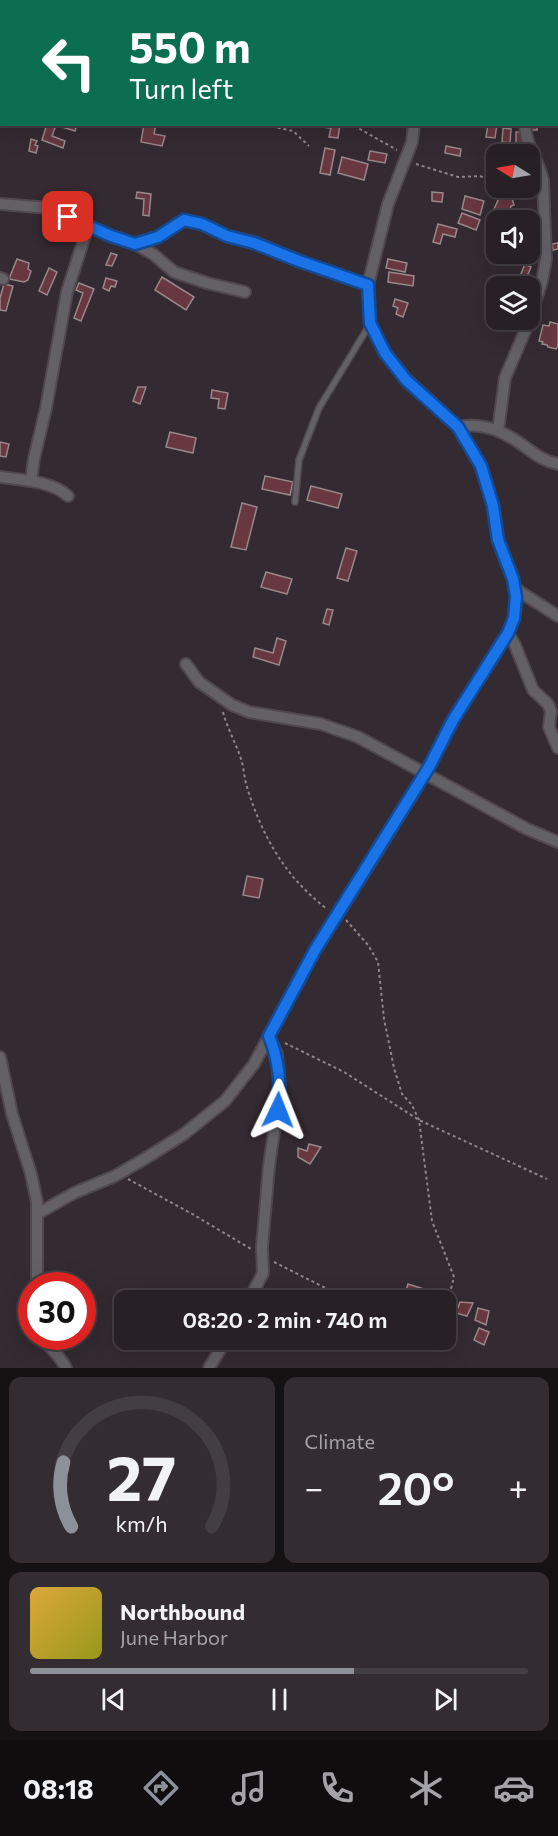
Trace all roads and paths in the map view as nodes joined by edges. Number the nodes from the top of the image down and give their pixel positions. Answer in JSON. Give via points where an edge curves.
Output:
{"nodes":[{"id":1,"x":269,"y":126,"type":"edge"},
{"id":2,"x":357,"y":126,"type":"edge"},
{"id":3,"x":414,"y":126,"type":"edge"},
{"id":4,"x":525,"y":126,"type":"edge"},
{"id":5,"x":309,"y":146,"type":"dead end"},
{"id":6,"x":407,"y":156,"type":"junction"},
{"id":7,"x":486,"y":179,"type":"edge"},
{"id":8,"x":0,"y":204,"type":"edge"},
{"id":9,"x":88,"y":226,"type":"junction"},
{"id":10,"x":135,"y":244,"type":"junction"},
{"id":11,"x":368,"y":285,"type":"junction"},
{"id":12,"x":244,"y":291,"type":"dead end"},
{"id":13,"x":370,"y":323,"type":"junction"},
{"id":14,"x":458,"y":427,"type":"junction"},
{"id":15,"x":498,"y":431,"type":"junction"},
{"id":16,"x":558,"y":464,"type":"edge"},
{"id":17,"x":0,"y":477,"type":"edge"},
{"id":18,"x":31,"y":481,"type":"junction"},
{"id":19,"x":68,"y":496,"type":"dead end"},
{"id":20,"x":295,"y":502,"type":"dead end"},
{"id":21,"x":514,"y":588,"type":"junction"},
{"id":22,"x":558,"y":616,"type":"edge"},
{"id":23,"x":508,"y":633,"type":"junction"},
{"id":24,"x":186,"y":664,"type":"dead end"},
{"id":25,"x":217,"y":695,"type":"junction"},
{"id":26,"x":558,"y":748,"type":"edge"},
{"id":27,"x":425,"y":772,"type":"junction"},
{"id":28,"x":558,"y":842,"type":"edge"},
{"id":29,"x":338,"y":915,"type":"junction"},
{"id":30,"x":269,"y":1036,"type":"junction"},
{"id":31,"x":0,"y":1058,"type":"edge"},
{"id":32,"x":419,"y":1120,"type":"junction"},
{"id":33,"x":118,"y":1174,"type":"junction"},
{"id":34,"x":547,"y":1179,"type":"dead end"},
{"id":35,"x":37,"y":1214,"type":"junction"},
{"id":36,"x":263,"y":1256,"type":"junction"},
{"id":37,"x":37,"y":1272,"type":"edge"},
{"id":38,"x":254,"y":1290,"type":"edge"},
{"id":39,"x":329,"y":1290,"type":"edge"},
{"id":40,"x":451,"y":1290,"type":"edge"},
{"id":41,"x":53,"y":1350,"type":"edge"},
{"id":42,"x":220,"y":1350,"type":"edge"},
{"id":43,"x":66,"y":1368,"type":"edge"},
{"id":44,"x":209,"y":1368,"type":"edge"}],
"edges":[{"from":1,"to":5,"type":"path","via":[[293,131]]},
{"from":2,"to":6,"type":"path"},
{"from":3,"to":6,"type":"street"},
{"from":4,"to":15,"type":"street","via":[[543,180],[546,259],[528,324],[505,378]]},
{"from":6,"to":7,"type":"path","via":[[417,165],[441,173]]},
{"from":6,"to":11,"type":"street","via":[[388,204]]},
{"from":8,"to":9,"type":"street","via":[[49,208]]},
{"from":9,"to":10,"type":"street"},
{"from":9,"to":18,"type":"street","via":[[68,292]]},
{"from":10,"to":11,"type":"street","via":[[158,237],[184,220],[192,221]]},
{"from":10,"to":12,"type":"street","via":[[174,272]]},
{"from":11,"to":13,"type":"street"},
{"from":13,"to":14,"type":"street","via":[[385,353],[406,380]]},
{"from":13,"to":20,"type":"lane","via":[[319,408],[299,460]]},
{"from":14,"to":15,"type":"street","via":[[469,425]]},
{"from":14,"to":21,"type":"street","via":[[485,477],[498,540]]},
{"from":15,"to":16,"type":"street","via":[[542,460]]},
{"from":17,"to":18,"type":"street"},
{"from":18,"to":19,"type":"street","via":[[62,490]]},
{"from":21,"to":22,"type":"street"},
{"from":21,"to":23,"type":"street","via":[[514,618]]},
{"from":23,"to":26,"type":"street","via":[[533,690],[548,704],[549,727]]},
{"from":23,"to":27,"type":"street"},
{"from":24,"to":25,"type":"street","via":[[199,682]]},
{"from":25,"to":27,"type":"street","via":[[249,712],[341,730]]},
{"from":25,"to":29,"type":"path","via":[[242,761],[256,814],[274,853],[310,893]]},
{"from":27,"to":28,"type":"street"},
{"from":27,"to":29,"type":"street"},
{"from":29,"to":30,"type":"street"},
{"from":29,"to":32,"type":"path","via":[[362,937],[378,962],[394,1068],[402,1094]]},
{"from":30,"to":32,"type":"path","via":[[344,1072]]},
{"from":30,"to":33,"type":"street","via":[[254,1064],[225,1101],[184,1134]]},
{"from":30,"to":36,"type":"street","via":[[277,1054],[280,1091],[269,1166]]},
{"from":31,"to":35,"type":"street","via":[[31,1174]]},
{"from":32,"to":34,"type":"path"},
{"from":32,"to":40,"type":"path","via":[[432,1221],[454,1277]]},
{"from":33,"to":35,"type":"street"},
{"from":33,"to":36,"type":"path"},
{"from":35,"to":37,"type":"street"},
{"from":36,"to":38,"type":"street","via":[[263,1273]]},
{"from":36,"to":39,"type":"path"},
{"from":41,"to":43,"type":"street"},
{"from":42,"to":44,"type":"street"}]}
